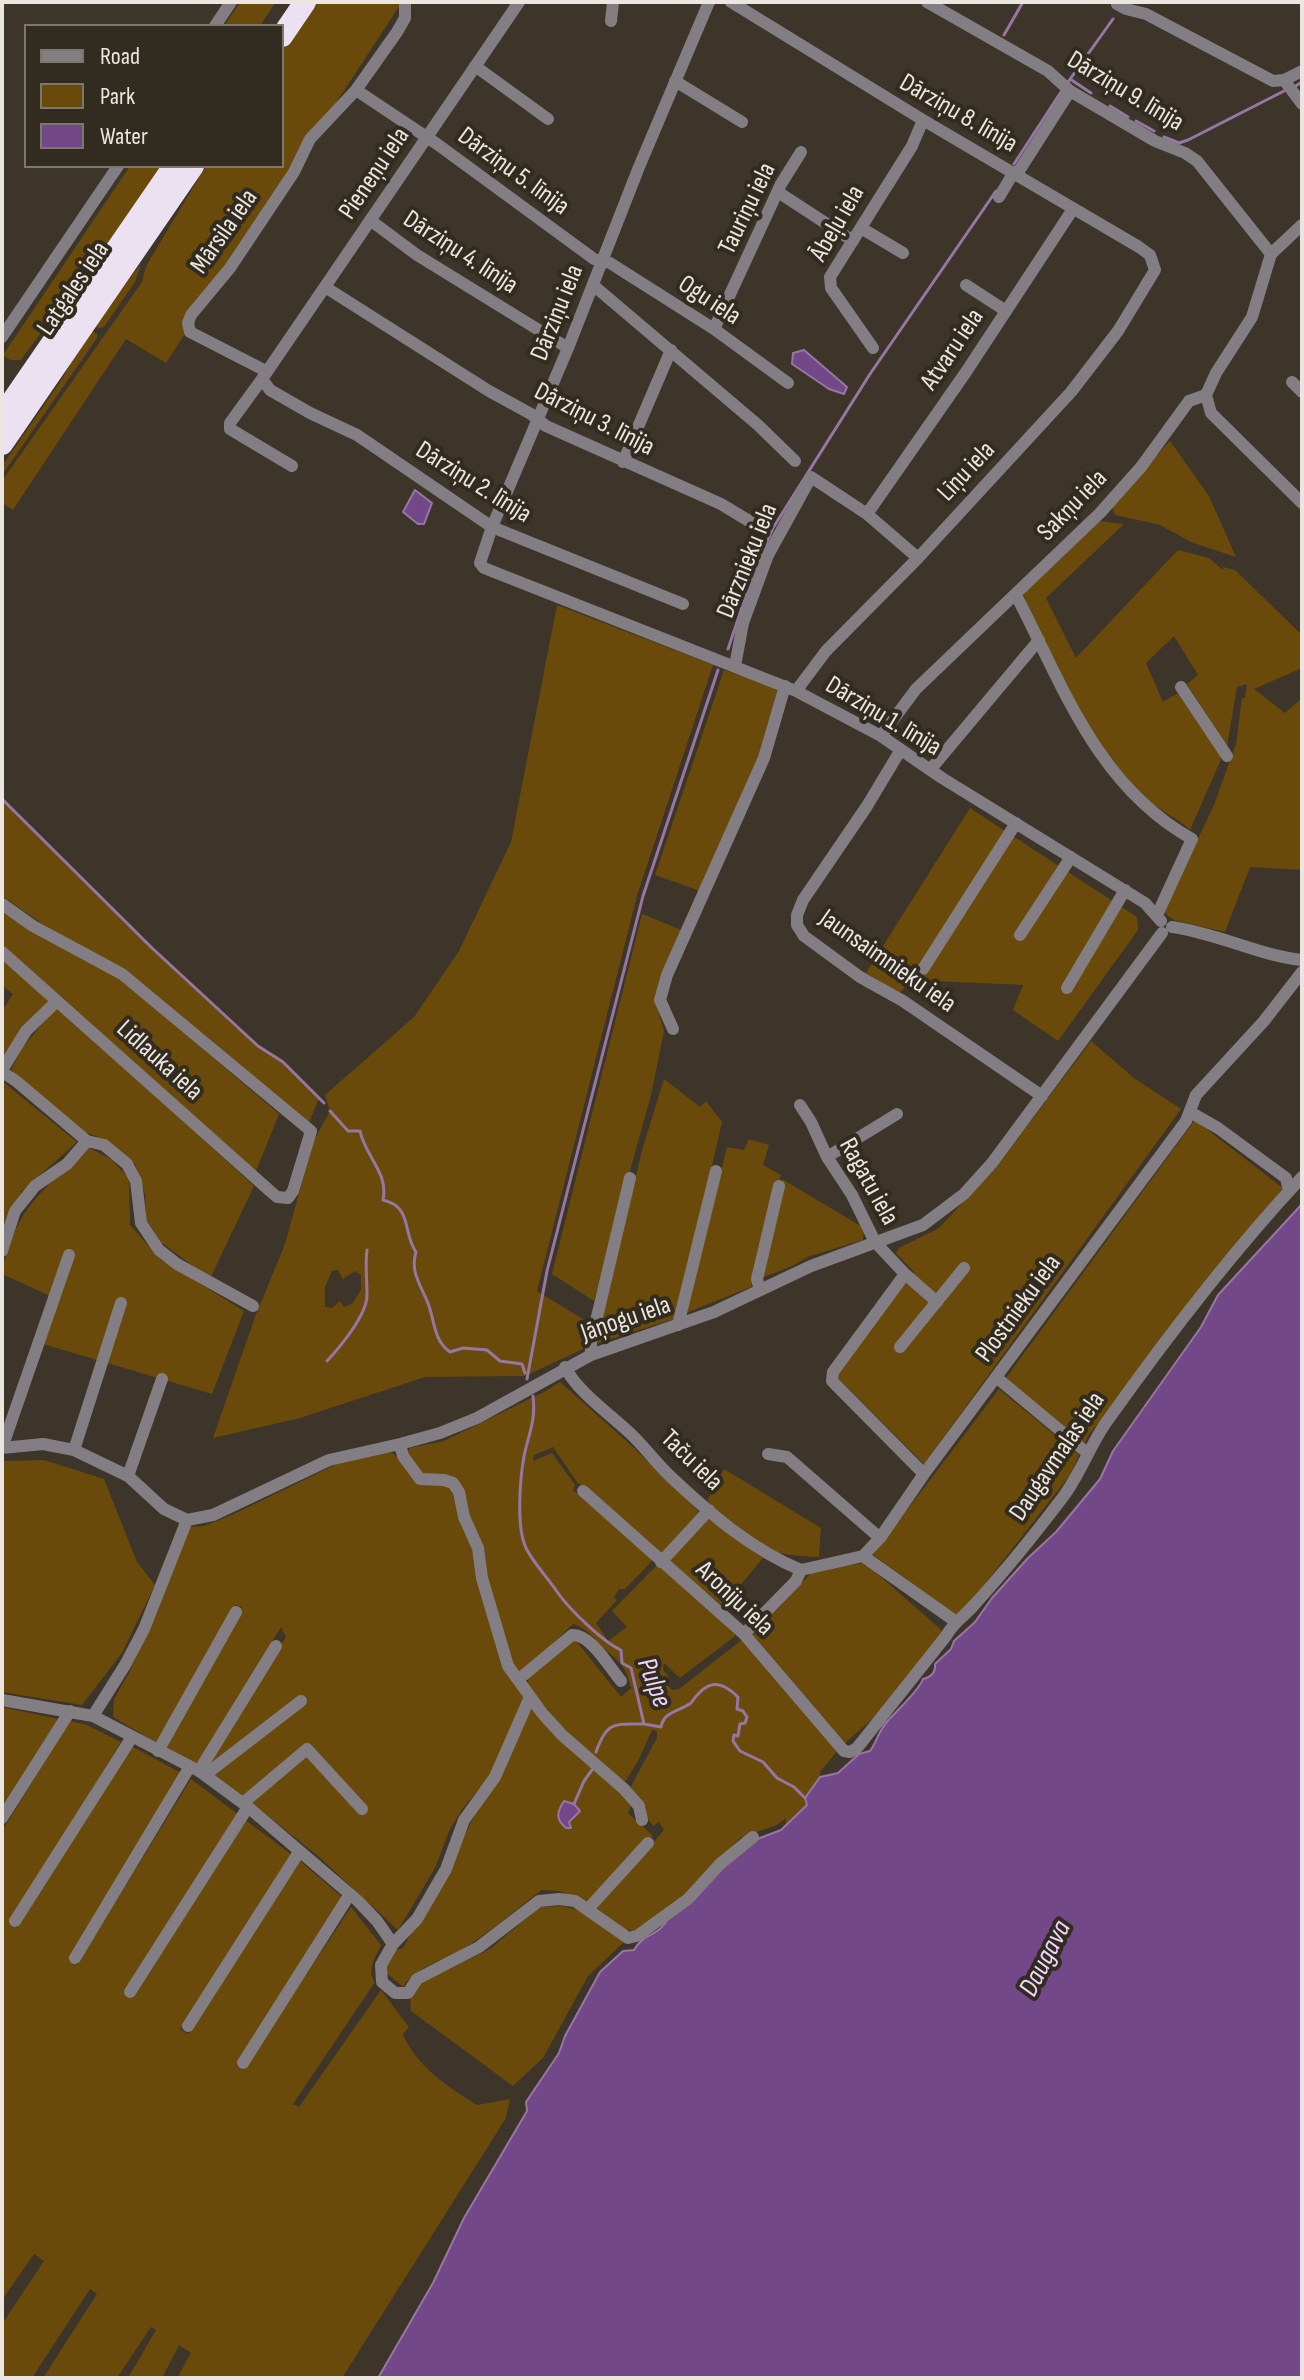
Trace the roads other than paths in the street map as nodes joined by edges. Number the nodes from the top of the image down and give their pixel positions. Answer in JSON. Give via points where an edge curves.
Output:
{"nodes":[{"id":1,"x":231,"y":2,"type":"edge"},
{"id":2,"x":287,"y":2,"type":"edge"},
{"id":3,"x":305,"y":2,"type":"edge"},
{"id":4,"x":405,"y":2,"type":"edge"},
{"id":5,"x":519,"y":2,"type":"edge"},
{"id":6,"x":613,"y":2,"type":"edge"},
{"id":7,"x":709,"y":2,"type":"edge"},
{"id":8,"x":731,"y":2,"type":"edge"},
{"id":9,"x":927,"y":2,"type":"edge"},
{"id":10,"x":1117,"y":4,"type":"dead end"},
{"id":11,"x":611,"y":21,"type":"dead end"},
{"id":12,"x":216,"y":24,"type":"edge"},
{"id":13,"x":272,"y":24,"type":"edge"},
{"id":14,"x":284,"y":33,"type":"edge"},
{"id":15,"x":475,"y":66,"type":"junction"},
{"id":16,"x":1302,"y":71,"type":"edge"},
{"id":17,"x":675,"y":81,"type":"junction"},
{"id":18,"x":1279,"y":81,"type":"junction"},
{"id":19,"x":356,"y":90,"type":"junction"},
{"id":20,"x":1070,"y":91,"type":"junction"},
{"id":21,"x":1302,"y":104,"type":"edge"},
{"id":22,"x":548,"y":119,"type":"dead end"},
{"id":23,"x":923,"y":120,"type":"junction"},
{"id":24,"x":742,"y":122,"type":"dead end"},
{"id":25,"x":426,"y":136,"type":"junction"},
{"id":26,"x":801,"y":152,"type":"dead end"},
{"id":27,"x":117,"y":168,"type":"edge"},
{"id":28,"x":173,"y":168,"type":"edge"},
{"id":29,"x":192,"y":168,"type":"edge"},
{"id":30,"x":1016,"y":173,"type":"junction"},
{"id":31,"x":778,"y":192,"type":"junction"},
{"id":32,"x":999,"y":197,"type":"dead end"},
{"id":33,"x":1073,"y":209,"type":"junction"},
{"id":34,"x":370,"y":220,"type":"junction"},
{"id":35,"x":1302,"y":225,"type":"edge"},
{"id":36,"x":861,"y":228,"type":"junction"},
{"id":37,"x":853,"y":241,"type":"junction"},
{"id":38,"x":903,"y":253,"type":"dead end"},
{"id":39,"x":1271,"y":254,"type":"junction"},
{"id":40,"x":603,"y":262,"type":"junction"},
{"id":41,"x":1155,"y":270,"type":"joint"},
{"id":42,"x":593,"y":285,"type":"junction"},
{"id":43,"x":966,"y":285,"type":"dead end"},
{"id":44,"x":325,"y":287,"type":"junction"},
{"id":45,"x":1006,"y":311,"type":"junction"},
{"id":46,"x":714,"y":329,"type":"junction"},
{"id":47,"x":190,"y":332,"type":"joint"},
{"id":48,"x":2,"y":337,"type":"edge"},
{"id":49,"x":568,"y":348,"type":"junction"},
{"id":50,"x":873,"y":348,"type":"dead end"},
{"id":51,"x":671,"y":350,"type":"junction"},
{"id":52,"x":264,"y":375,"type":"junction"},
{"id":53,"x":1292,"y":382,"type":"dead end"},
{"id":54,"x":788,"y":383,"type":"dead end"},
{"id":55,"x":1302,"y":392,"type":"edge"},
{"id":56,"x":1206,"y":395,"type":"junction"},
{"id":57,"x":2,"y":416,"type":"edge"},
{"id":58,"x":537,"y":419,"type":"junction"},
{"id":59,"x":2,"y":444,"type":"edge"},
{"id":60,"x":795,"y":461,"type":"dead end"},
{"id":61,"x":623,"y":462,"type":"junction"},
{"id":62,"x":292,"y":466,"type":"dead end"},
{"id":63,"x":1302,"y":503,"type":"edge"},
{"id":64,"x":867,"y":514,"type":"junction"},
{"id":65,"x":492,"y":527,"type":"junction"},
{"id":66,"x":759,"y":527,"type":"dead end"},
{"id":67,"x":918,"y":558,"type":"junction"},
{"id":68,"x":1016,"y":595,"type":"junction"},
{"id":69,"x":556,"y":596,"type":"joint"},
{"id":70,"x":683,"y":604,"type":"dead end"},
{"id":71,"x":1039,"y":640,"type":"junction"},
{"id":72,"x":735,"y":666,"type":"junction"},
{"id":73,"x":1181,"y":687,"type":"dead end"},
{"id":74,"x":790,"y":688,"type":"junction"},
{"id":75,"x":881,"y":736,"type":"junction"},
{"id":76,"x":900,"y":751,"type":"junction"},
{"id":77,"x":1227,"y":756,"type":"dead end"},
{"id":78,"x":930,"y":770,"type":"junction"},
{"id":79,"x":1016,"y":823,"type":"junction"},
{"id":80,"x":1071,"y":857,"type":"junction"},
{"id":81,"x":1125,"y":890,"type":"junction"},
{"id":82,"x":2,"y":904,"type":"edge"},
{"id":83,"x":1163,"y":924,"type":"junction"},
{"id":84,"x":1020,"y":935,"type":"dead end"},
{"id":85,"x":2,"y":952,"type":"edge"},
{"id":86,"x":1302,"y":960,"type":"edge"},
{"id":87,"x":923,"y":969,"type":"dead end"},
{"id":88,"x":1302,"y":972,"type":"edge"},
{"id":89,"x":1067,"y":988,"type":"dead end"},
{"id":90,"x":57,"y":1001,"type":"junction"},
{"id":91,"x":673,"y":1029,"type":"dead end"},
{"id":92,"x":2,"y":1071,"type":"edge"},
{"id":93,"x":1042,"y":1096,"type":"junction"},
{"id":94,"x":800,"y":1105,"type":"dead end"},
{"id":95,"x":1190,"y":1112,"type":"junction"},
{"id":96,"x":897,"y":1114,"type":"dead end"},
{"id":97,"x":87,"y":1141,"type":"junction"},
{"id":98,"x":827,"y":1157,"type":"junction"},
{"id":99,"x":716,"y":1171,"type":"dead end"},
{"id":100,"x":1302,"y":1177,"type":"edge"},
{"id":101,"x":630,"y":1178,"type":"dead end"},
{"id":102,"x":779,"y":1186,"type":"dead end"},
{"id":103,"x":1289,"y":1191,"type":"junction"},
{"id":104,"x":875,"y":1242,"type":"junction"},
{"id":105,"x":2,"y":1251,"type":"edge"},
{"id":106,"x":69,"y":1255,"type":"dead end"},
{"id":107,"x":964,"y":1268,"type":"dead end"},
{"id":108,"x":905,"y":1274,"type":"junction"},
{"id":109,"x":760,"y":1290,"type":"junction"},
{"id":110,"x":937,"y":1302,"type":"junction"},
{"id":111,"x":121,"y":1303,"type":"dead end"},
{"id":112,"x":253,"y":1306,"type":"dead end"},
{"id":113,"x":678,"y":1325,"type":"junction"},
{"id":114,"x":900,"y":1347,"type":"dead end"},
{"id":115,"x":591,"y":1355,"type":"junction"},
{"id":116,"x":565,"y":1367,"type":"junction"},
{"id":117,"x":996,"y":1377,"type":"junction"},
{"id":118,"x":162,"y":1379,"type":"dead end"},
{"id":119,"x":400,"y":1444,"type":"junction"},
{"id":120,"x":2,"y":1448,"type":"edge"},
{"id":121,"x":74,"y":1450,"type":"junction"},
{"id":122,"x":1086,"y":1452,"type":"junction"},
{"id":123,"x":768,"y":1454,"type":"dead end"},
{"id":124,"x":924,"y":1474,"type":"junction"},
{"id":125,"x":128,"y":1476,"type":"junction"},
{"id":126,"x":583,"y":1491,"type":"dead end"},
{"id":127,"x":709,"y":1510,"type":"junction"},
{"id":128,"x":187,"y":1520,"type":"junction"},
{"id":129,"x":880,"y":1538,"type":"junction"},
{"id":130,"x":863,"y":1556,"type":"junction"},
{"id":131,"x":661,"y":1562,"type":"junction"},
{"id":132,"x":801,"y":1570,"type":"junction"},
{"id":133,"x":236,"y":1612,"type":"dead end"},
{"id":134,"x":955,"y":1621,"type":"junction"},
{"id":135,"x":744,"y":1634,"type":"junction"},
{"id":136,"x":276,"y":1646,"type":"dead end"},
{"id":137,"x":519,"y":1679,"type":"junction"},
{"id":138,"x":621,"y":1681,"type":"dead end"},
{"id":139,"x":530,"y":1697,"type":"junction"},
{"id":140,"x":2,"y":1700,"type":"edge"},
{"id":141,"x":301,"y":1701,"type":"dead end"},
{"id":142,"x":70,"y":1711,"type":"junction"},
{"id":143,"x":93,"y":1716,"type":"junction"},
{"id":144,"x":132,"y":1737,"type":"junction"},
{"id":145,"x":158,"y":1751,"type":"junction"},
{"id":146,"x":844,"y":1751,"type":"joint"},
{"id":147,"x":198,"y":1771,"type":"junction"},
{"id":148,"x":245,"y":1805,"type":"junction"},
{"id":149,"x":362,"y":1809,"type":"dead end"},
{"id":150,"x":2,"y":1818,"type":"edge"},
{"id":151,"x":642,"y":1820,"type":"dead end"},
{"id":152,"x":753,"y":1837,"type":"dead end"},
{"id":153,"x":648,"y":1843,"type":"dead end"},
{"id":154,"x":299,"y":1852,"type":"junction"},
{"id":155,"x":350,"y":1894,"type":"junction"},
{"id":156,"x":588,"y":1909,"type":"junction"},
{"id":157,"x":15,"y":1921,"type":"dead end"},
{"id":158,"x":393,"y":1944,"type":"junction"},
{"id":159,"x":75,"y":1958,"type":"dead end"},
{"id":160,"x":130,"y":1992,"type":"dead end"},
{"id":161,"x":188,"y":2026,"type":"dead end"},
{"id":162,"x":243,"y":2063,"type":"dead end"}],
"edges":[{"from":1,"to":12,"type":"street"},
{"from":2,"to":13,"type":"highway"},
{"from":3,"to":14,"type":"highway"},
{"from":4,"to":19,"type":"street","name":"Mārsila iela","via":[[405,18]]},
{"from":5,"to":15,"type":"street","name":"Pieneņu iela"},
{"from":6,"to":11,"type":"street"},
{"from":7,"to":17,"type":"street","name":"Dārziņu iela"},
{"from":8,"to":23,"type":"street","name":"Dārziņu 8. līnija"},
{"from":9,"to":20,"type":"street","name":"Dārziņu 9. līnija","via":[[1048,71]]},
{"from":10,"to":18,"type":"street"},
{"from":15,"to":22,"type":"street"},
{"from":15,"to":25,"type":"street","name":"Pieneņu iela"},
{"from":16,"to":18,"type":"street"},
{"from":17,"to":24,"type":"street"},
{"from":17,"to":40,"type":"street","name":"Dārziņu iela"},
{"from":18,"to":21,"type":"street"},
{"from":19,"to":25,"type":"street","name":"Dārziņu 5. līnija"},
{"from":19,"to":47,"type":"street","name":"Mārsila iela","via":[[310,139],[230,268],[191,315]]},
{"from":20,"to":30,"type":"street"},
{"from":20,"to":39,"type":"street","name":"Dārziņu 9. līnija","via":[[1197,161]]},
{"from":23,"to":30,"type":"street","name":"Dārziņu 8. līnija"},
{"from":23,"to":36,"type":"street","name":"Ābeļu iela"},
{"from":25,"to":34,"type":"street","name":"Pieneņu iela"},
{"from":25,"to":40,"type":"street","name":"Dārziņu 5. līnija"},
{"from":26,"to":31,"type":"street","name":"Tauriņu iela"},
{"from":27,"to":48,"type":"street"},
{"from":28,"to":57,"type":"highway","name":"Latgales iela"},
{"from":29,"to":59,"type":"highway","name":"Latgales iela"},
{"from":30,"to":32,"type":"street"},
{"from":30,"to":33,"type":"street","name":"Dārziņu 8. līnija"},
{"from":31,"to":37,"type":"street"},
{"from":31,"to":46,"type":"street","name":"Tauriņu iela"},
{"from":33,"to":41,"type":"street","name":"Dārziņu 8. līnija","via":[[1150,255]]},
{"from":33,"to":45,"type":"street","name":"Atvaru iela"},
{"from":34,"to":44,"type":"street","name":"Pieneņu iela"},
{"from":34,"to":49,"type":"street","name":"Dārziņu 4. līnija"},
{"from":35,"to":39,"type":"street"},
{"from":36,"to":37,"type":"street","name":"Ābeļu iela"},
{"from":36,"to":38,"type":"street"},
{"from":37,"to":50,"type":"street","name":"Ābeļu iela","via":[[830,277],[831,288]]},
{"from":39,"to":56,"type":"street","name":"Sakņu iela","via":[[1252,317]]},
{"from":40,"to":42,"type":"street","name":"Dārziņu iela"},
{"from":40,"to":46,"type":"street","name":"Ogu iela"},
{"from":41,"to":67,"type":"street","name":"Līņu iela","via":[[1118,331],[1071,392]]},
{"from":42,"to":49,"type":"street","name":"Dārziņu iela"},
{"from":42,"to":51,"type":"street"},
{"from":43,"to":45,"type":"street"},
{"from":44,"to":52,"type":"street","name":"Pieneņu iela"},
{"from":44,"to":58,"type":"street","name":"Dārziņu 3. līnija"},
{"from":45,"to":64,"type":"street","name":"Atvaru iela"},
{"from":46,"to":54,"type":"street","name":"Ogu iela"},
{"from":47,"to":52,"type":"street","name":"Dārziņu 2. līnija"},
{"from":49,"to":58,"type":"street","name":"Dārziņu iela"},
{"from":51,"to":60,"type":"street"},
{"from":51,"to":61,"type":"street"},
{"from":52,"to":62,"type":"street","via":[[230,429]]},
{"from":52,"to":65,"type":"street","name":"Dārziņu 2. līnija","via":[[264,386],[357,435]]},
{"from":53,"to":55,"type":"street"},
{"from":56,"to":63,"type":"street","via":[[1211,413]]},
{"from":56,"to":68,"type":"street","name":"Sakņu iela","via":[[1189,401],[1100,513]]},
{"from":58,"to":61,"type":"street","name":"Dārziņu 3. līnija"},
{"from":58,"to":65,"type":"street","name":"Dārziņu iela"},
{"from":61,"to":66,"type":"street","name":"Dārziņu 3. līnija","via":[[721,504]]},
{"from":64,"to":67,"type":"street"},
{"from":64,"to":72,"type":"street","name":"Dārznieku iela","via":[[811,477],[768,555],[743,623]]},
{"from":65,"to":69,"type":"street","name":"Dārziņu iela","via":[[480,563],[484,568]]},
{"from":65,"to":70,"type":"street","name":"Dārziņu 2. līnija"},
{"from":67,"to":74,"type":"street","name":"Līņu iela"},
{"from":68,"to":71,"type":"street"},
{"from":68,"to":75,"type":"street","name":"Sakņu iela","via":[[916,689]]},
{"from":69,"to":72,"type":"street","name":"Dārziņu 1. līnija"},
{"from":71,"to":78,"type":"street"},
{"from":71,"to":83,"type":"street","name":"Jāņogu iela","via":[[1080,725],[1111,770],[1137,799],[1192,839]]},
{"from":72,"to":74,"type":"street","name":"Dārziņu 1. līnija"},
{"from":73,"to":77,"type":"street"},
{"from":74,"to":75,"type":"street","name":"Dārziņu 1. līnija"},
{"from":74,"to":91,"type":"street","via":[[667,975],[660,1000]]},
{"from":75,"to":76,"type":"street","name":"Dārziņu 1. līnija"},
{"from":76,"to":78,"type":"street","name":"Dārziņu 1. līnija"},
{"from":76,"to":93,"type":"street","name":"Jaunsaimnieku iela","via":[[803,900],[797,925],[804,936],[860,977]]},
{"from":78,"to":79,"type":"street","name":"Dārziņu 1. līnija"},
{"from":79,"to":80,"type":"street","name":"Dārziņu 1. līnija"},
{"from":79,"to":87,"type":"street"},
{"from":80,"to":81,"type":"street","name":"Dārziņu 1. līnija"},
{"from":80,"to":84,"type":"street"},
{"from":81,"to":83,"type":"street","name":"Dārziņu 1. līnija"},
{"from":81,"to":89,"type":"street"},
{"from":82,"to":90,"type":"street","name":"Lidlauka iela","via":[[122,974],[311,1131],[288,1198],[277,1197]]},
{"from":83,"to":86,"type":"street"},
{"from":83,"to":93,"type":"street","name":"Jāņogu iela"},
{"from":85,"to":90,"type":"street","name":"Lidlauka iela"},
{"from":88,"to":95,"type":"street","name":"Plostnieku iela","via":[[1196,1095]]},
{"from":90,"to":92,"type":"street","via":[[26,1031]]},
{"from":92,"to":97,"type":"street"},
{"from":93,"to":104,"type":"street","name":"Jāņogu iela","via":[[964,1194],[923,1225]]},
{"from":94,"to":98,"type":"street","name":"Ragatu iela"},
{"from":95,"to":103,"type":"street","via":[[1286,1178]]},
{"from":95,"to":117,"type":"street","name":"Plostnieku iela"},
{"from":96,"to":98,"type":"street"},
{"from":97,"to":105,"type":"street","via":[[15,1211]]},
{"from":97,"to":112,"type":"street","via":[[104,1145],[127,1164],[136,1181],[141,1223],[159,1250]]},
{"from":98,"to":104,"type":"street","name":"Ragatu iela"},
{"from":99,"to":113,"type":"street"},
{"from":100,"to":103,"type":"street","name":"Daugavmalas iela"},
{"from":101,"to":115,"type":"street"},
{"from":102,"to":109,"type":"street","via":[[757,1279]]},
{"from":103,"to":122,"type":"street","name":"Daugavmalas iela","via":[[1180,1321]]},
{"from":104,"to":108,"type":"street","name":"Ragatu iela"},
{"from":104,"to":109,"type":"street","name":"Jāņogu iela"},
{"from":106,"to":120,"type":"street"},
{"from":107,"to":110,"type":"street"},
{"from":108,"to":110,"type":"street","name":"Ragatu iela"},
{"from":108,"to":124,"type":"street","via":[[832,1381]]},
{"from":109,"to":113,"type":"street","name":"Jāņogu iela"},
{"from":110,"to":114,"type":"street"},
{"from":111,"to":121,"type":"street"},
{"from":113,"to":115,"type":"street","name":"Jāņogu iela"},
{"from":115,"to":116,"type":"street","name":"Jāņogu iela"},
{"from":116,"to":119,"type":"street","name":"Jāņogu iela","via":[[496,1409]]},
{"from":116,"to":127,"type":"street","name":"Taču iela"},
{"from":117,"to":122,"type":"street"},
{"from":117,"to":124,"type":"street","name":"Plostnieku iela"},
{"from":118,"to":125,"type":"street"},
{"from":119,"to":128,"type":"street","name":"Jāņogu iela","via":[[329,1460],[213,1515]]},
{"from":119,"to":137,"type":"street","via":[[420,1479],[453,1483],[459,1492],[503,1652]]},
{"from":120,"to":121,"type":"street","via":[[43,1444]]},
{"from":121,"to":125,"type":"street"},
{"from":122,"to":134,"type":"street","name":"Daugavmalas iela","via":[[1050,1513],[974,1606]]},
{"from":123,"to":129,"type":"street","via":[[787,1457]]},
{"from":124,"to":129,"type":"street","name":"Plostnieku iela"},
{"from":125,"to":128,"type":"street","via":[[164,1509]]},
{"from":126,"to":131,"type":"street","name":"Aroniju iela"},
{"from":127,"to":131,"type":"street"},
{"from":127,"to":132,"type":"street","name":"Taču iela","via":[[756,1548]]},
{"from":128,"to":143,"type":"street","via":[[144,1629]]},
{"from":129,"to":130,"type":"street","name":"Plostnieku iela"},
{"from":130,"to":132,"type":"street"},
{"from":130,"to":134,"type":"street"},
{"from":131,"to":135,"type":"street","name":"Aroniju iela"},
{"from":132,"to":135,"type":"street"},
{"from":133,"to":145,"type":"street"},
{"from":134,"to":146,"type":"street","name":"Daugavmalas iela","via":[[857,1748]]},
{"from":135,"to":146,"type":"street","name":"Aroniju iela"},
{"from":136,"to":147,"type":"street"},
{"from":137,"to":138,"type":"street","via":[[576,1634]]},
{"from":137,"to":139,"type":"street"},
{"from":139,"to":151,"type":"street","via":[[562,1735],[624,1789],[639,1806]]},
{"from":139,"to":158,"type":"street","via":[[495,1777],[464,1820],[446,1869],[417,1919]]},
{"from":140,"to":142,"type":"street"},
{"from":141,"to":147,"type":"street"},
{"from":142,"to":143,"type":"street"},
{"from":142,"to":150,"type":"street"},
{"from":143,"to":144,"type":"street"},
{"from":144,"to":145,"type":"street"},
{"from":144,"to":157,"type":"street"},
{"from":145,"to":147,"type":"street"},
{"from":147,"to":148,"type":"street"},
{"from":147,"to":159,"type":"street"},
{"from":148,"to":149,"type":"street","via":[[307,1749]]},
{"from":148,"to":154,"type":"street"},
{"from":148,"to":160,"type":"street"},
{"from":152,"to":156,"type":"street","via":[[688,1899],[637,1936],[628,1938]]},
{"from":153,"to":156,"type":"street"},
{"from":154,"to":155,"type":"street"},
{"from":154,"to":161,"type":"street"},
{"from":155,"to":158,"type":"street"},
{"from":155,"to":162,"type":"street"},
{"from":156,"to":158,"type":"street","via":[[575,1901],[539,1901],[479,1947],[417,1979],[404,1995],[389,1989],[380,1974]]}]}
